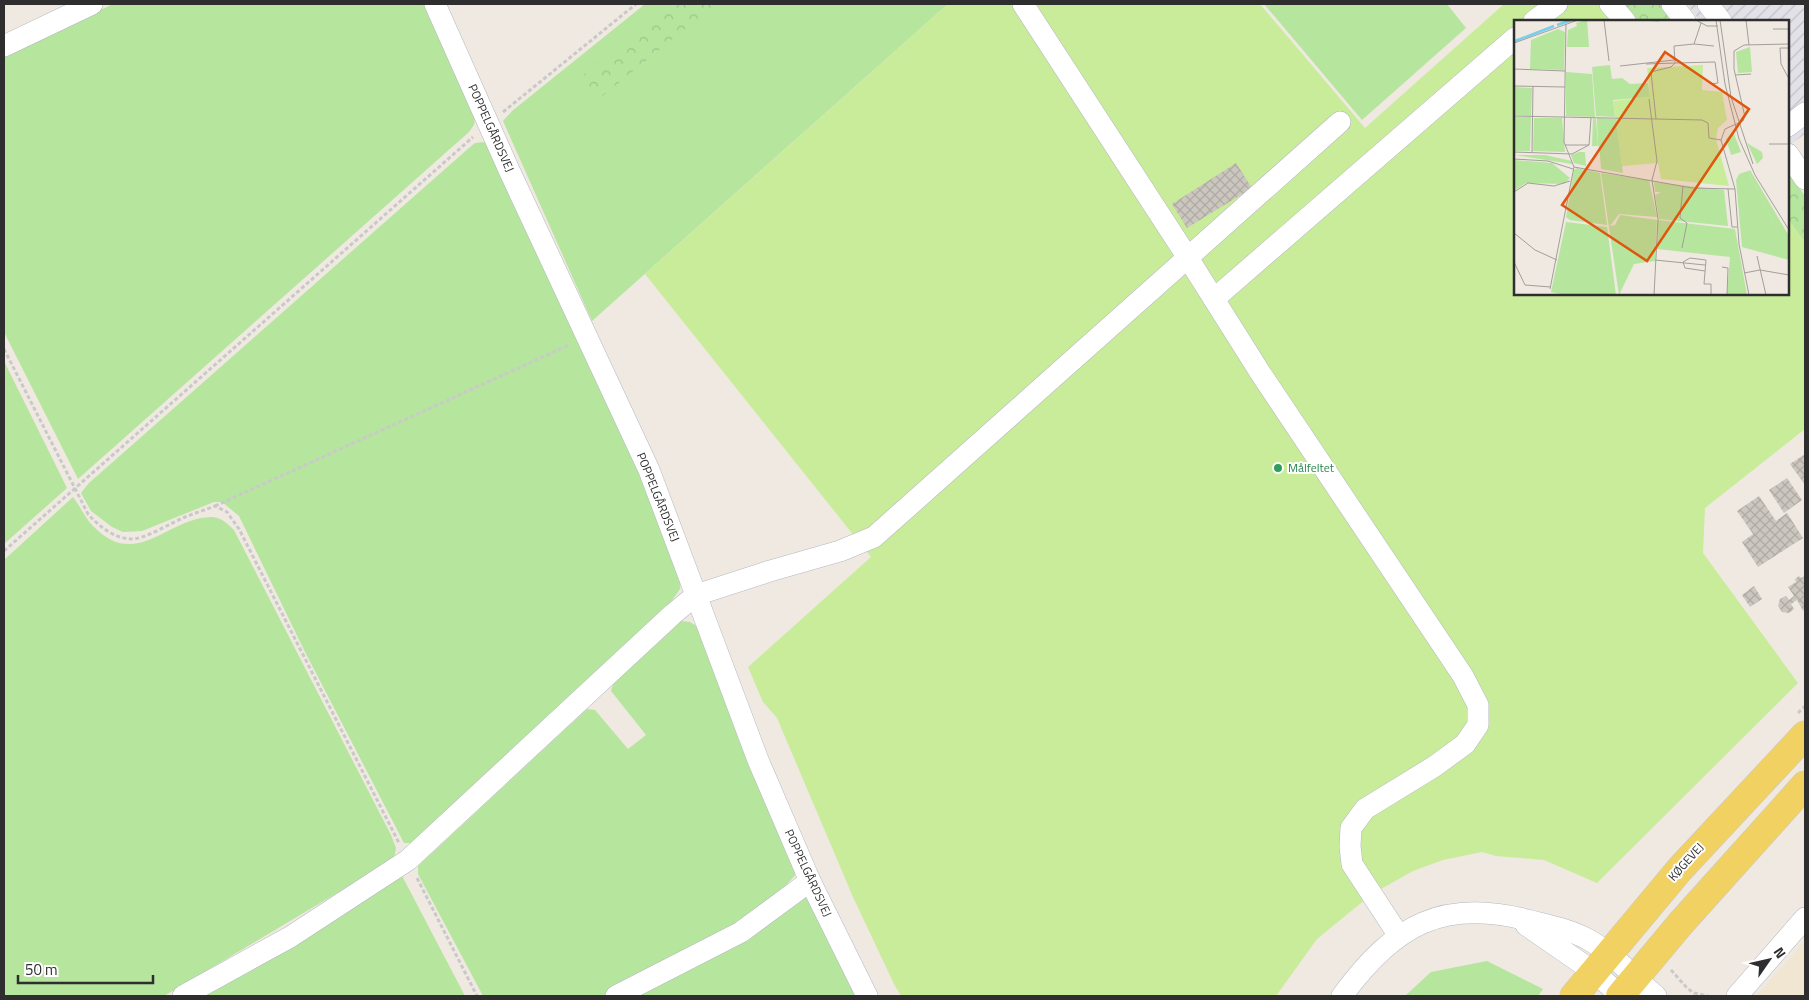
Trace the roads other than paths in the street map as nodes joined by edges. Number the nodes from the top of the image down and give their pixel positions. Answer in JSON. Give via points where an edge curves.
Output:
{"nodes":[{"id":1,"x":92,"y":4,"type":"edge"},
{"id":2,"x":435,"y":4,"type":"edge"},
{"id":3,"x":1023,"y":4,"type":"edge"},
{"id":4,"x":1557,"y":4,"type":"edge"},
{"id":5,"x":1610,"y":4,"type":"edge"},
{"id":6,"x":1672,"y":4,"type":"edge"},
{"id":7,"x":1708,"y":4,"type":"edge"},
{"id":8,"x":1535,"y":20,"type":"edge"},
{"id":9,"x":1624,"y":20,"type":"edge"},
{"id":10,"x":1684,"y":20,"type":"edge"},
{"id":11,"x":1720,"y":20,"type":"edge"},
{"id":12,"x":1514,"y":39,"type":"edge"},
{"id":13,"x":4,"y":46,"type":"edge"},
{"id":14,"x":1340,"y":122,"type":"dead end"},
{"id":15,"x":1789,"y":155,"type":"edge"},
{"id":16,"x":1805,"y":179,"type":"edge"},
{"id":17,"x":1188,"y":258,"type":"junction"},
{"id":18,"x":1214,"y":299,"type":"junction"},
{"id":19,"x":696,"y":595,"type":"junction"},
{"id":20,"x":1805,"y":735,"type":"edge"},
{"id":21,"x":1805,"y":785,"type":"edge"},
{"id":22,"x":810,"y":881,"type":"junction"},
{"id":23,"x":1805,"y":918,"type":"edge"},
{"id":24,"x":1399,"y":936,"type":"junction"},
{"id":25,"x":1601,"y":963,"type":"junction"},
{"id":26,"x":1624,"y":992,"type":"edge"},
{"id":27,"x":183,"y":996,"type":"edge"},
{"id":28,"x":616,"y":996,"type":"edge"},
{"id":29,"x":867,"y":996,"type":"edge"},
{"id":30,"x":1342,"y":996,"type":"edge"},
{"id":31,"x":1574,"y":996,"type":"edge"},
{"id":32,"x":1656,"y":996,"type":"edge"},
{"id":33,"x":1737,"y":996,"type":"edge"}],
"edges":[{"from":1,"to":13,"type":"street"},
{"from":2,"to":19,"type":"street","name":"POPPELGÅRDSVEJ","via":[[649,470]]},
{"from":3,"to":17,"type":"street"},
{"from":4,"to":8,"type":"street"},
{"from":5,"to":9,"type":"street"},
{"from":6,"to":10,"type":"street"},
{"from":7,"to":11,"type":"street"},
{"from":12,"to":18,"type":"street"},
{"from":14,"to":17,"type":"street"},
{"from":15,"to":16,"type":"street"},
{"from":17,"to":18,"type":"street"},
{"from":17,"to":19,"type":"street","via":[[874,537],[840,551]]},
{"from":18,"to":24,"type":"street","via":[[1463,676],[1478,705],[1478,725],[1464,744],[1365,809],[1351,828],[1352,864]]},
{"from":19,"to":22,"type":"street","name":"POPPELGÅRDSVEJ","via":[[758,760]]},
{"from":19,"to":27,"type":"street","via":[[408,860],[290,937]]},
{"from":20,"to":25,"type":"main road","name":"KØGEVEJ","via":[[1680,869]]},
{"from":21,"to":26,"type":"main road"},
{"from":22,"to":28,"type":"street","via":[[740,932]]},
{"from":22,"to":29,"type":"street","name":"POPPELGÅRDSVEJ"},
{"from":23,"to":33,"type":"street"},
{"from":24,"to":25,"type":"street","via":[[1421,924],[1465,912],[1511,915],[1565,951]]},
{"from":24,"to":30,"type":"street","via":[[1362,970]]},
{"from":25,"to":26,"type":"street"},
{"from":25,"to":31,"type":"main road","name":"KØGEVEJ"},
{"from":26,"to":32,"type":"street"}]}
